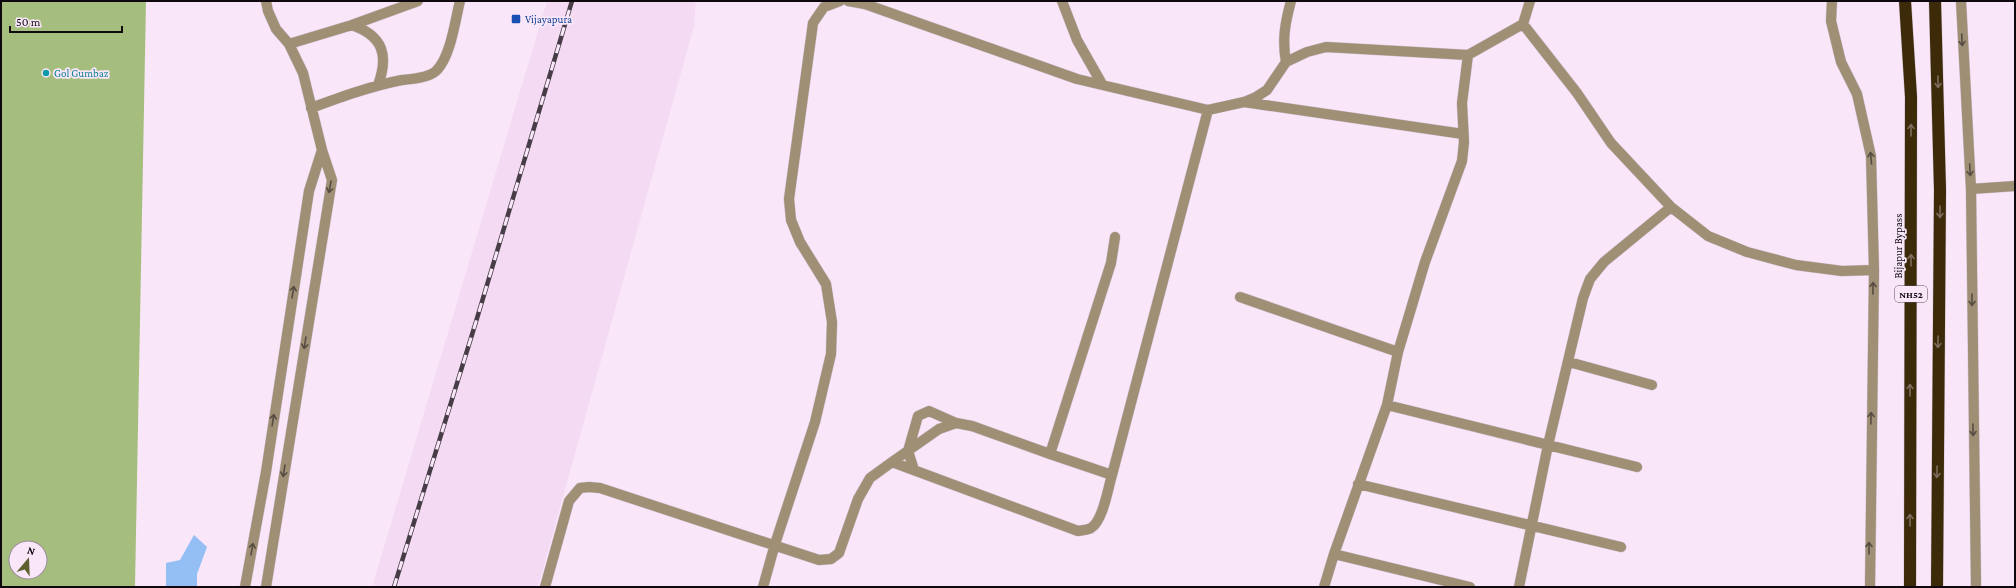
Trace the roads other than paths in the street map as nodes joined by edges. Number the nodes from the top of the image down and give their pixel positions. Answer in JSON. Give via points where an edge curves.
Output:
{"nodes":[{"id":1,"x":266,"y":1,"type":"edge"},
{"id":2,"x":460,"y":1,"type":"edge"},
{"id":3,"x":840,"y":1,"type":"edge"},
{"id":4,"x":848,"y":1,"type":"edge"},
{"id":5,"x":1062,"y":1,"type":"edge"},
{"id":6,"x":1291,"y":1,"type":"edge"},
{"id":7,"x":1530,"y":1,"type":"edge"},
{"id":8,"x":1832,"y":1,"type":"edge"},
{"id":9,"x":1905,"y":1,"type":"edge"},
{"id":10,"x":1934,"y":1,"type":"edge"},
{"id":11,"x":1961,"y":1,"type":"edge"},
{"id":12,"x":413,"y":2,"type":"edge"},
{"id":13,"x":1523,"y":24,"type":"junction"},
{"id":14,"x":352,"y":25,"type":"junction"},
{"id":15,"x":289,"y":44,"type":"junction"},
{"id":16,"x":1468,"y":55,"type":"junction"},
{"id":17,"x":1286,"y":62,"type":"junction"},
{"id":18,"x":1102,"y":84,"type":"junction"},
{"id":19,"x":378,"y":85,"type":"junction"},
{"id":20,"x":1244,"y":102,"type":"junction"},
{"id":21,"x":311,"y":108,"type":"junction"},
{"id":22,"x":1208,"y":110,"type":"junction"},
{"id":23,"x":1463,"y":134,"type":"junction"},
{"id":24,"x":322,"y":150,"type":"junction"},
{"id":25,"x":2015,"y":186,"type":"edge"},
{"id":26,"x":1971,"y":189,"type":"junction"},
{"id":27,"x":1671,"y":207,"type":"junction"},
{"id":28,"x":1115,"y":237,"type":"dead end"},
{"id":29,"x":1874,"y":270,"type":"junction"},
{"id":30,"x":1240,"y":297,"type":"dead end"},
{"id":31,"x":1398,"y":352,"type":"junction"},
{"id":32,"x":1569,"y":362,"type":"junction"},
{"id":33,"x":1652,"y":385,"type":"dead end"},
{"id":34,"x":1387,"y":405,"type":"junction"},
{"id":35,"x":956,"y":423,"type":"junction"},
{"id":36,"x":1548,"y":445,"type":"junction"},
{"id":37,"x":908,"y":450,"type":"junction"},
{"id":38,"x":1050,"y":454,"type":"junction"},
{"id":39,"x":892,"y":462,"type":"junction"},
{"id":40,"x":1637,"y":466,"type":"dead end"},
{"id":41,"x":914,"y":470,"type":"junction"},
{"id":42,"x":1112,"y":475,"type":"junction"},
{"id":43,"x":1358,"y":484,"type":"junction"},
{"id":44,"x":1531,"y":526,"type":"junction"},
{"id":45,"x":775,"y":544,"type":"junction"},
{"id":46,"x":1621,"y":547,"type":"dead end"},
{"id":47,"x":1334,"y":554,"type":"junction"},
{"id":48,"x":245,"y":587,"type":"edge"},
{"id":49,"x":266,"y":587,"type":"edge"},
{"id":50,"x":545,"y":587,"type":"edge"},
{"id":51,"x":763,"y":587,"type":"edge"},
{"id":52,"x":1324,"y":587,"type":"edge"},
{"id":53,"x":1470,"y":587,"type":"edge"},
{"id":54,"x":1520,"y":587,"type":"edge"},
{"id":55,"x":1870,"y":587,"type":"edge"},
{"id":56,"x":1910,"y":587,"type":"edge"},
{"id":57,"x":1937,"y":587,"type":"edge"},
{"id":58,"x":1976,"y":587,"type":"edge"}],
"edges":[{"from":1,"to":15,"type":"street","via":[[276,29]]},
{"from":2,"to":19,"type":"street","via":[[448,49],[436,72],[424,77]]},
{"from":3,"to":45,"type":"street","via":[[824,7],[813,23],[789,199],[792,220],[800,242],[826,284],[832,322],[831,354],[815,422]]},
{"from":4,"to":18,"type":"street","via":[[865,4]]},
{"from":5,"to":18,"type":"street","via":[[1077,40]]},
{"from":6,"to":17,"type":"street","via":[[1284,25],[1283,47]]},
{"from":7,"to":13,"type":"street"},
{"from":29,"to":8,"type":"street","one_way":true,"via":[[1871,156],[1858,94],[1842,62],[1831,21]]},
{"from":56,"to":9,"type":"highway","name":"Bijapur Bypass","number":"NH52","one_way":true,"via":[[1911,105]]},
{"from":10,"to":57,"type":"highway","number":"NH52","one_way":true,"via":[[1940,190]]},
{"from":11,"to":26,"type":"street","one_way":true},
{"from":12,"to":14,"type":"street"},
{"from":13,"to":16,"type":"street"},
{"from":13,"to":27,"type":"street","via":[[1577,93],[1610,143]]},
{"from":14,"to":15,"type":"street"},
{"from":14,"to":19,"type":"street","via":[[366,30],[377,39],[384,60],[384,71]]},
{"from":15,"to":21,"type":"street","via":[[303,73]]},
{"from":16,"to":17,"type":"street","via":[[1326,47]]},
{"from":16,"to":23,"type":"street","via":[[1462,103]]},
{"from":17,"to":20,"type":"street","via":[[1266,90]]},
{"from":18,"to":22,"type":"street"},
{"from":19,"to":21,"type":"street"},
{"from":20,"to":22,"type":"street"},
{"from":20,"to":23,"type":"street"},
{"from":21,"to":24,"type":"street"},
{"from":22,"to":42,"type":"street"},
{"from":23,"to":31,"type":"street","via":[[1462,161],[1425,262]]},
{"from":48,"to":24,"type":"street","one_way":true,"via":[[266,472],[309,191]]},
{"from":24,"to":49,"type":"street","one_way":true,"via":[[332,180]]},
{"from":25,"to":26,"type":"street"},
{"from":26,"to":58,"type":"street","one_way":true},
{"from":27,"to":29,"type":"street","via":[[1708,236],[1747,252],[1796,265],[1842,271]]},
{"from":27,"to":32,"type":"street","via":[[1604,262],[1590,279],[1583,298]]},
{"from":28,"to":38,"type":"street","via":[[1111,263]]},
{"from":55,"to":29,"type":"street","one_way":true},
{"from":30,"to":31,"type":"street"},
{"from":31,"to":34,"type":"street"},
{"from":32,"to":33,"type":"street"},
{"from":32,"to":36,"type":"street"},
{"from":34,"to":36,"type":"street"},
{"from":34,"to":43,"type":"street"},
{"from":35,"to":37,"type":"street","via":[[939,429]]},
{"from":35,"to":37,"type":"street","via":[[929,411],[918,416]]},
{"from":35,"to":38,"type":"street","via":[[972,426]]},
{"from":36,"to":40,"type":"street"},
{"from":36,"to":44,"type":"street"},
{"from":37,"to":39,"type":"street"},
{"from":37,"to":41,"type":"street"},
{"from":38,"to":42,"type":"street"},
{"from":39,"to":41,"type":"street"},
{"from":39,"to":45,"type":"street","via":[[870,478],[858,499],[839,553],[831,559],[819,560]]},
{"from":41,"to":42,"type":"street","via":[[1078,531],[1090,528],[1097,522]]},
{"from":43,"to":44,"type":"street"},
{"from":43,"to":47,"type":"street"},
{"from":44,"to":46,"type":"street"},
{"from":44,"to":54,"type":"street"},
{"from":45,"to":50,"type":"street","via":[[600,488],[580,488],[569,501]]},
{"from":45,"to":51,"type":"street"},
{"from":47,"to":52,"type":"street"},
{"from":47,"to":53,"type":"street"}]}
